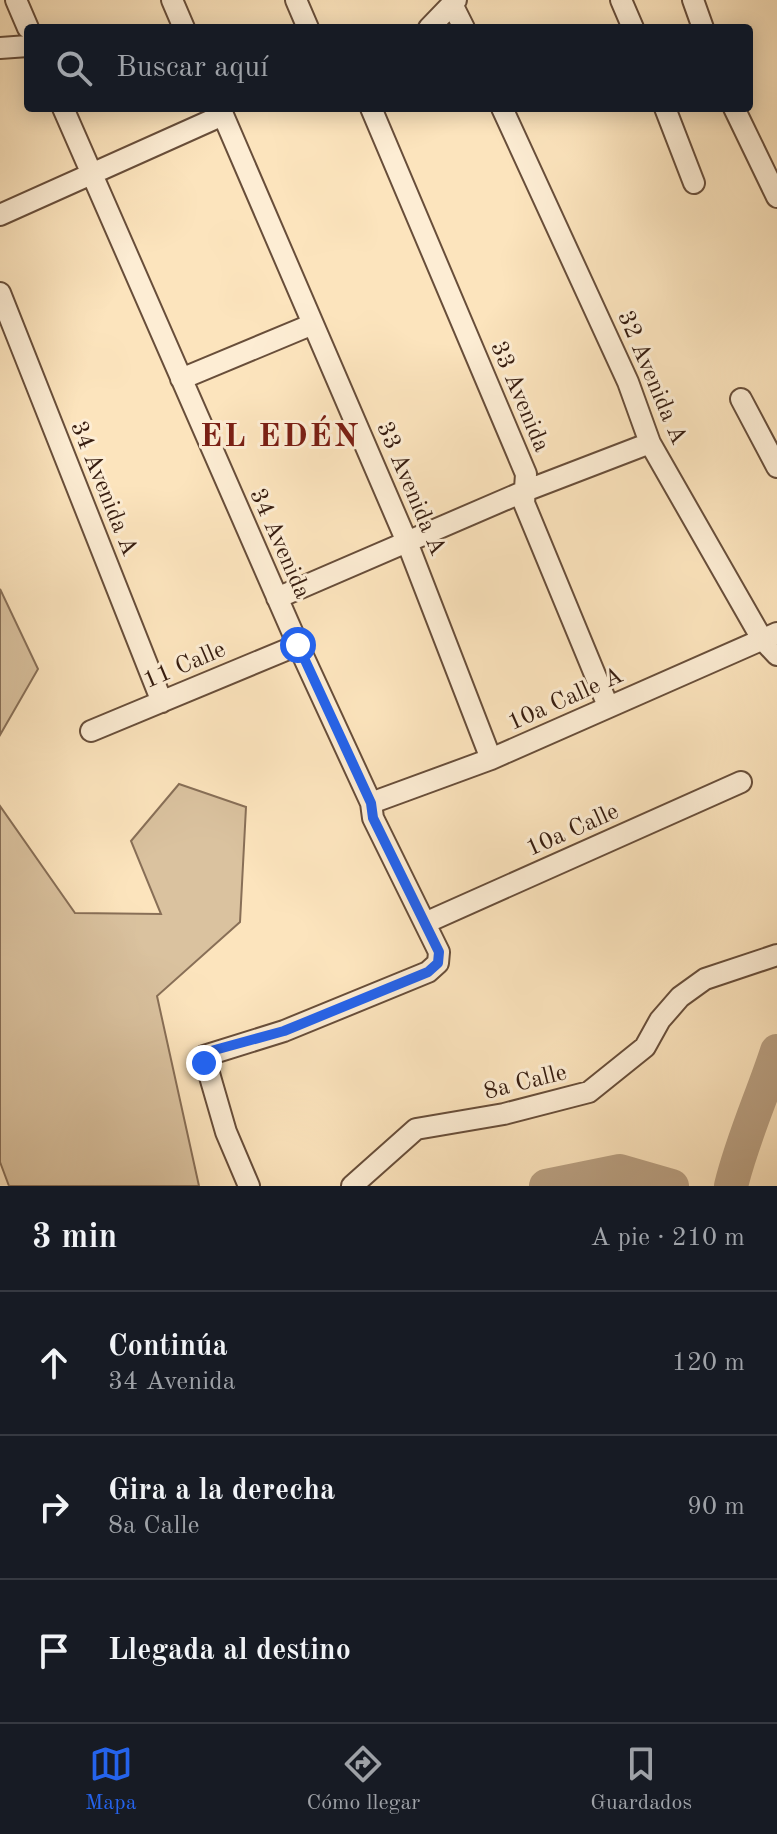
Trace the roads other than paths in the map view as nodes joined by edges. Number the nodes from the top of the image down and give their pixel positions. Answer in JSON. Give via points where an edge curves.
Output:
{"nodes":[{"id":1,"x":16,"y":0,"type":"edge"},
{"id":2,"x":172,"y":0,"type":"edge"},
{"id":3,"x":296,"y":0,"type":"edge"},
{"id":4,"x":621,"y":0,"type":"edge"},
{"id":5,"x":693,"y":0,"type":"edge"},
{"id":6,"x":454,"y":3,"type":"edge"},
{"id":7,"x":26,"y":24,"type":"edge"},
{"id":8,"x":182,"y":24,"type":"edge"},
{"id":9,"x":306,"y":24,"type":"edge"},
{"id":10,"x":433,"y":24,"type":"edge"},
{"id":11,"x":462,"y":24,"type":"edge"},
{"id":12,"x":631,"y":24,"type":"edge"},
{"id":13,"x":702,"y":24,"type":"edge"},
{"id":14,"x":24,"y":46,"type":"edge"},
{"id":15,"x":0,"y":48,"type":"edge"},
{"id":16,"x":65,"y":112,"type":"edge"},
{"id":17,"x":219,"y":112,"type":"edge"},
{"id":18,"x":221,"y":112,"type":"edge"},
{"id":19,"x":373,"y":112,"type":"edge"},
{"id":20,"x":504,"y":112,"type":"edge"},
{"id":21,"x":667,"y":112,"type":"edge"},
{"id":22,"x":736,"y":112,"type":"edge"},
{"id":23,"x":91,"y":174,"type":"junction"},
{"id":24,"x":694,"y":183,"type":"dead end"},
{"id":25,"x":777,"y":197,"type":"edge"},
{"id":26,"x":0,"y":215,"type":"edge"},
{"id":27,"x":0,"y":293,"type":"edge"},
{"id":28,"x":313,"y":324,"type":"junction"},
{"id":29,"x":181,"y":379,"type":"junction"},
{"id":30,"x":741,"y":399,"type":"dead end"},
{"id":31,"x":650,"y":443,"type":"junction"},
{"id":32,"x":777,"y":467,"type":"edge"},
{"id":33,"x":525,"y":491,"type":"junction"},
{"id":34,"x":407,"y":542,"type":"junction"},
{"id":35,"x":277,"y":598,"type":"junction"},
{"id":36,"x":770,"y":636,"type":"edge"},
{"id":37,"x":298,"y":645,"type":"junction"},
{"id":38,"x":777,"y":655,"type":"edge"},
{"id":39,"x":162,"y":702,"type":"junction"},
{"id":40,"x":608,"y":706,"type":"junction"},
{"id":41,"x":91,"y":731,"type":"dead end"},
{"id":42,"x":491,"y":759,"type":"junction"},
{"id":43,"x":741,"y":782,"type":"dead end"},
{"id":44,"x":371,"y":803,"type":"junction"},
{"id":45,"x":425,"y":923,"type":"junction"},
{"id":46,"x":777,"y":955,"type":"edge"},
{"id":47,"x":249,"y":1186,"type":"edge"},
{"id":48,"x":352,"y":1186,"type":"edge"}],
"edges":[{"from":1,"to":7,"type":"street"},
{"from":2,"to":8,"type":"street"},
{"from":3,"to":9,"type":"street"},
{"from":4,"to":12,"type":"street"},
{"from":5,"to":13,"type":"street"},
{"from":6,"to":10,"type":"street"},
{"from":6,"to":11,"type":"street"},
{"from":14,"to":15,"type":"street"},
{"from":16,"to":23,"type":"street","name":"34 Avenida"},
{"from":17,"to":23,"type":"street"},
{"from":18,"to":28,"type":"street","name":"33 Avenida A"},
{"from":19,"to":33,"type":"street","name":"33 Avenida","via":[[526,474]]},
{"from":20,"to":31,"type":"street","name":"32 Avenida A","via":[[628,382]]},
{"from":21,"to":24,"type":"street"},
{"from":22,"to":25,"type":"street"},
{"from":23,"to":26,"type":"street"},
{"from":23,"to":29,"type":"street","name":"34 Avenida"},
{"from":27,"to":39,"type":"street","name":"34 Avenida A"},
{"from":28,"to":29,"type":"street"},
{"from":28,"to":34,"type":"street","name":"33 Avenida A"},
{"from":29,"to":35,"type":"street","name":"34 Avenida"},
{"from":30,"to":32,"type":"street"},
{"from":31,"to":33,"type":"street"},
{"from":31,"to":36,"type":"street","name":"32 Avenida A"},
{"from":33,"to":34,"type":"street"},
{"from":33,"to":40,"type":"street","name":"33 Avenida","via":[[524,503]]},
{"from":34,"to":35,"type":"street"},
{"from":34,"to":42,"type":"street","name":"33 Avenida A"},
{"from":35,"to":37,"type":"street","name":"34 Avenida"},
{"from":36,"to":38,"type":"street","name":"32 Avenida A"},
{"from":36,"to":40,"type":"street","name":"10a Calle A"},
{"from":37,"to":39,"type":"street","name":"11 Calle"},
{"from":37,"to":44,"type":"street","name":"34 Avenida"},
{"from":39,"to":41,"type":"street","name":"11 Calle"},
{"from":40,"to":42,"type":"street","name":"10a Calle A"},
{"from":42,"to":44,"type":"street","name":"10a Calle A"},
{"from":43,"to":45,"type":"street","name":"10a Calle"},
{"from":44,"to":45,"type":"street","name":"34 Avenida","via":[[373,818]]},
{"from":45,"to":47,"type":"street","name":"34 Avenida","via":[[439,952],[438,963],[428,972],[284,1031],[204,1056],[226,1132]]},
{"from":46,"to":48,"type":"street","name":"8a Calle","via":[[705,979],[680,997],[645,1047],[589,1092],[416,1129]]}]}
